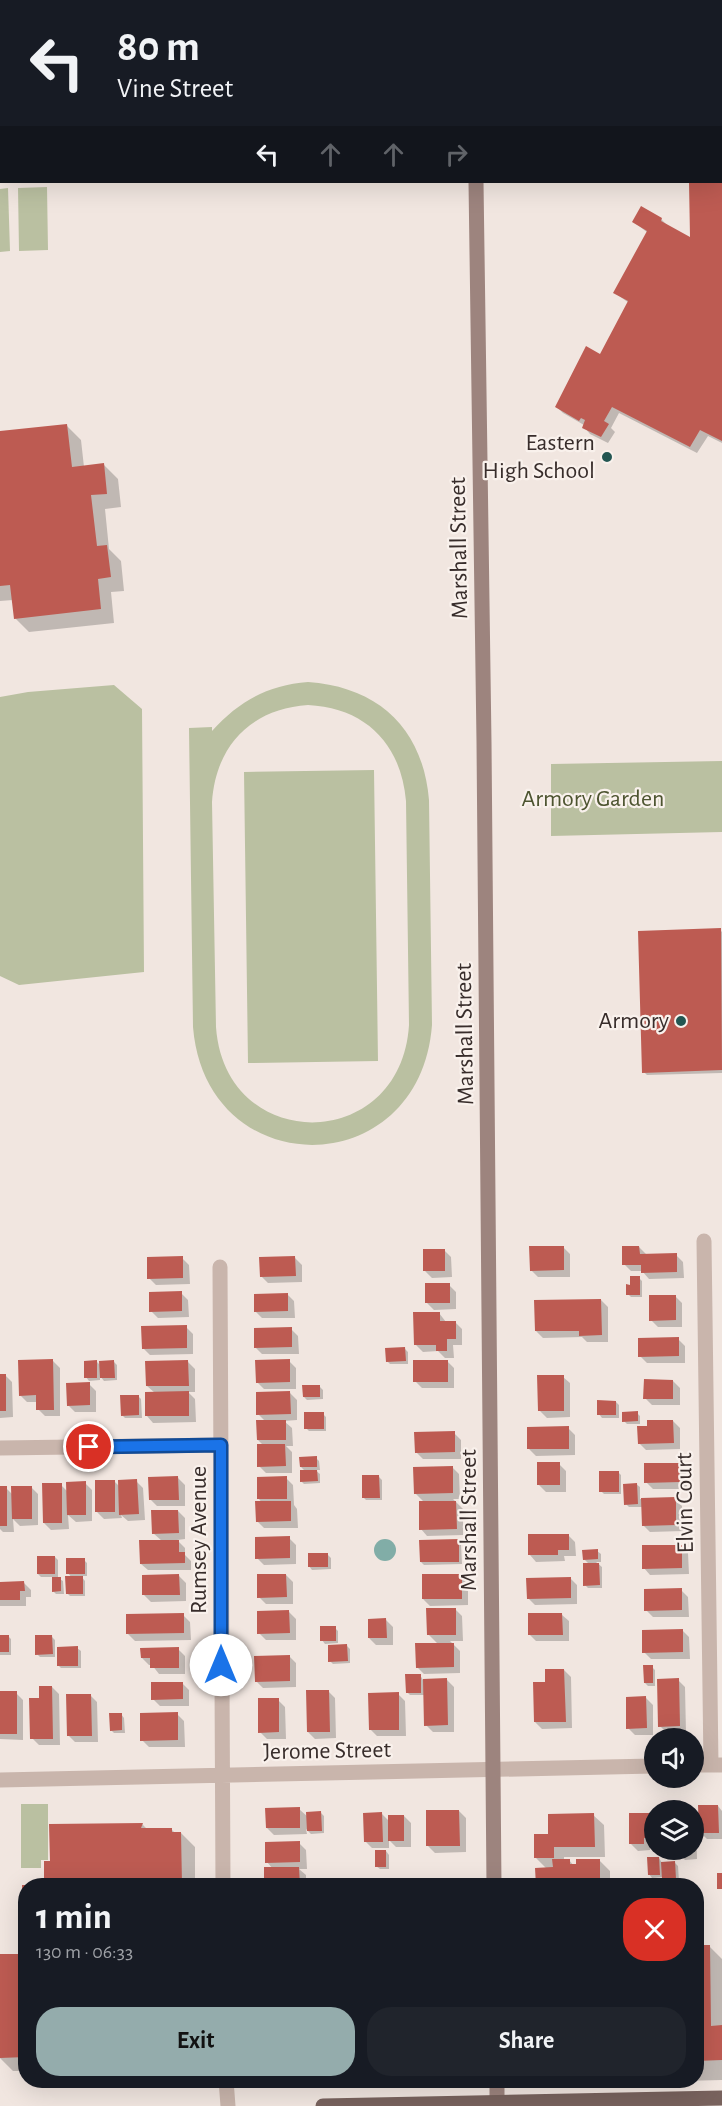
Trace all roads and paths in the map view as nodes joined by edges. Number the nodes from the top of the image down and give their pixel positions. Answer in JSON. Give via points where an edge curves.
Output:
{"nodes":[{"id":1,"x":476,"y":183,"type":"edge"},
{"id":2,"x":704,"y":1241,"type":"dead end"},
{"id":3,"x":220,"y":1267,"type":"dead end"},
{"id":4,"x":221,"y":1445,"type":"junction"},
{"id":5,"x":0,"y":1448,"type":"edge"},
{"id":6,"x":717,"y":1765,"type":"edge"},
{"id":7,"x":644,"y":1766,"type":"edge"},
{"id":8,"x":494,"y":1770,"type":"junction"},
{"id":9,"x":222,"y":1775,"type":"junction"},
{"id":10,"x":0,"y":1780,"type":"edge"},
{"id":11,"x":223,"y":1878,"type":"edge"},
{"id":12,"x":494,"y":1878,"type":"edge"},
{"id":13,"x":227,"y":2088,"type":"edge"},
{"id":14,"x":497,"y":2088,"type":"edge"},
{"id":15,"x":722,"y":2098,"type":"edge"},
{"id":16,"x":497,"y":2104,"type":"edge"},
{"id":17,"x":228,"y":2106,"type":"edge"},
{"id":18,"x":323,"y":2106,"type":"edge"}],
"edges":[{"from":1,"to":8,"type":"street","name":"Marshall Street"},
{"from":2,"to":6,"type":"street","name":"Elvin Court"},
{"from":3,"to":4,"type":"street","name":"Rumsey Avenue"},
{"from":4,"to":5,"type":"street"},
{"from":4,"to":9,"type":"street","name":"Rumsey Avenue"},
{"from":7,"to":8,"type":"street","name":"Jerome Street"},
{"from":8,"to":9,"type":"street","name":"Jerome Street"},
{"from":8,"to":12,"type":"street","name":"Marshall Street"},
{"from":9,"to":10,"type":"street","name":"Jerome Street"},
{"from":9,"to":11,"type":"street","name":"Rumsey Avenue"},
{"from":13,"to":17,"type":"street"},
{"from":14,"to":16,"type":"street"},
{"from":15,"to":16,"type":"main road"},
{"from":16,"to":18,"type":"main road"}]}
